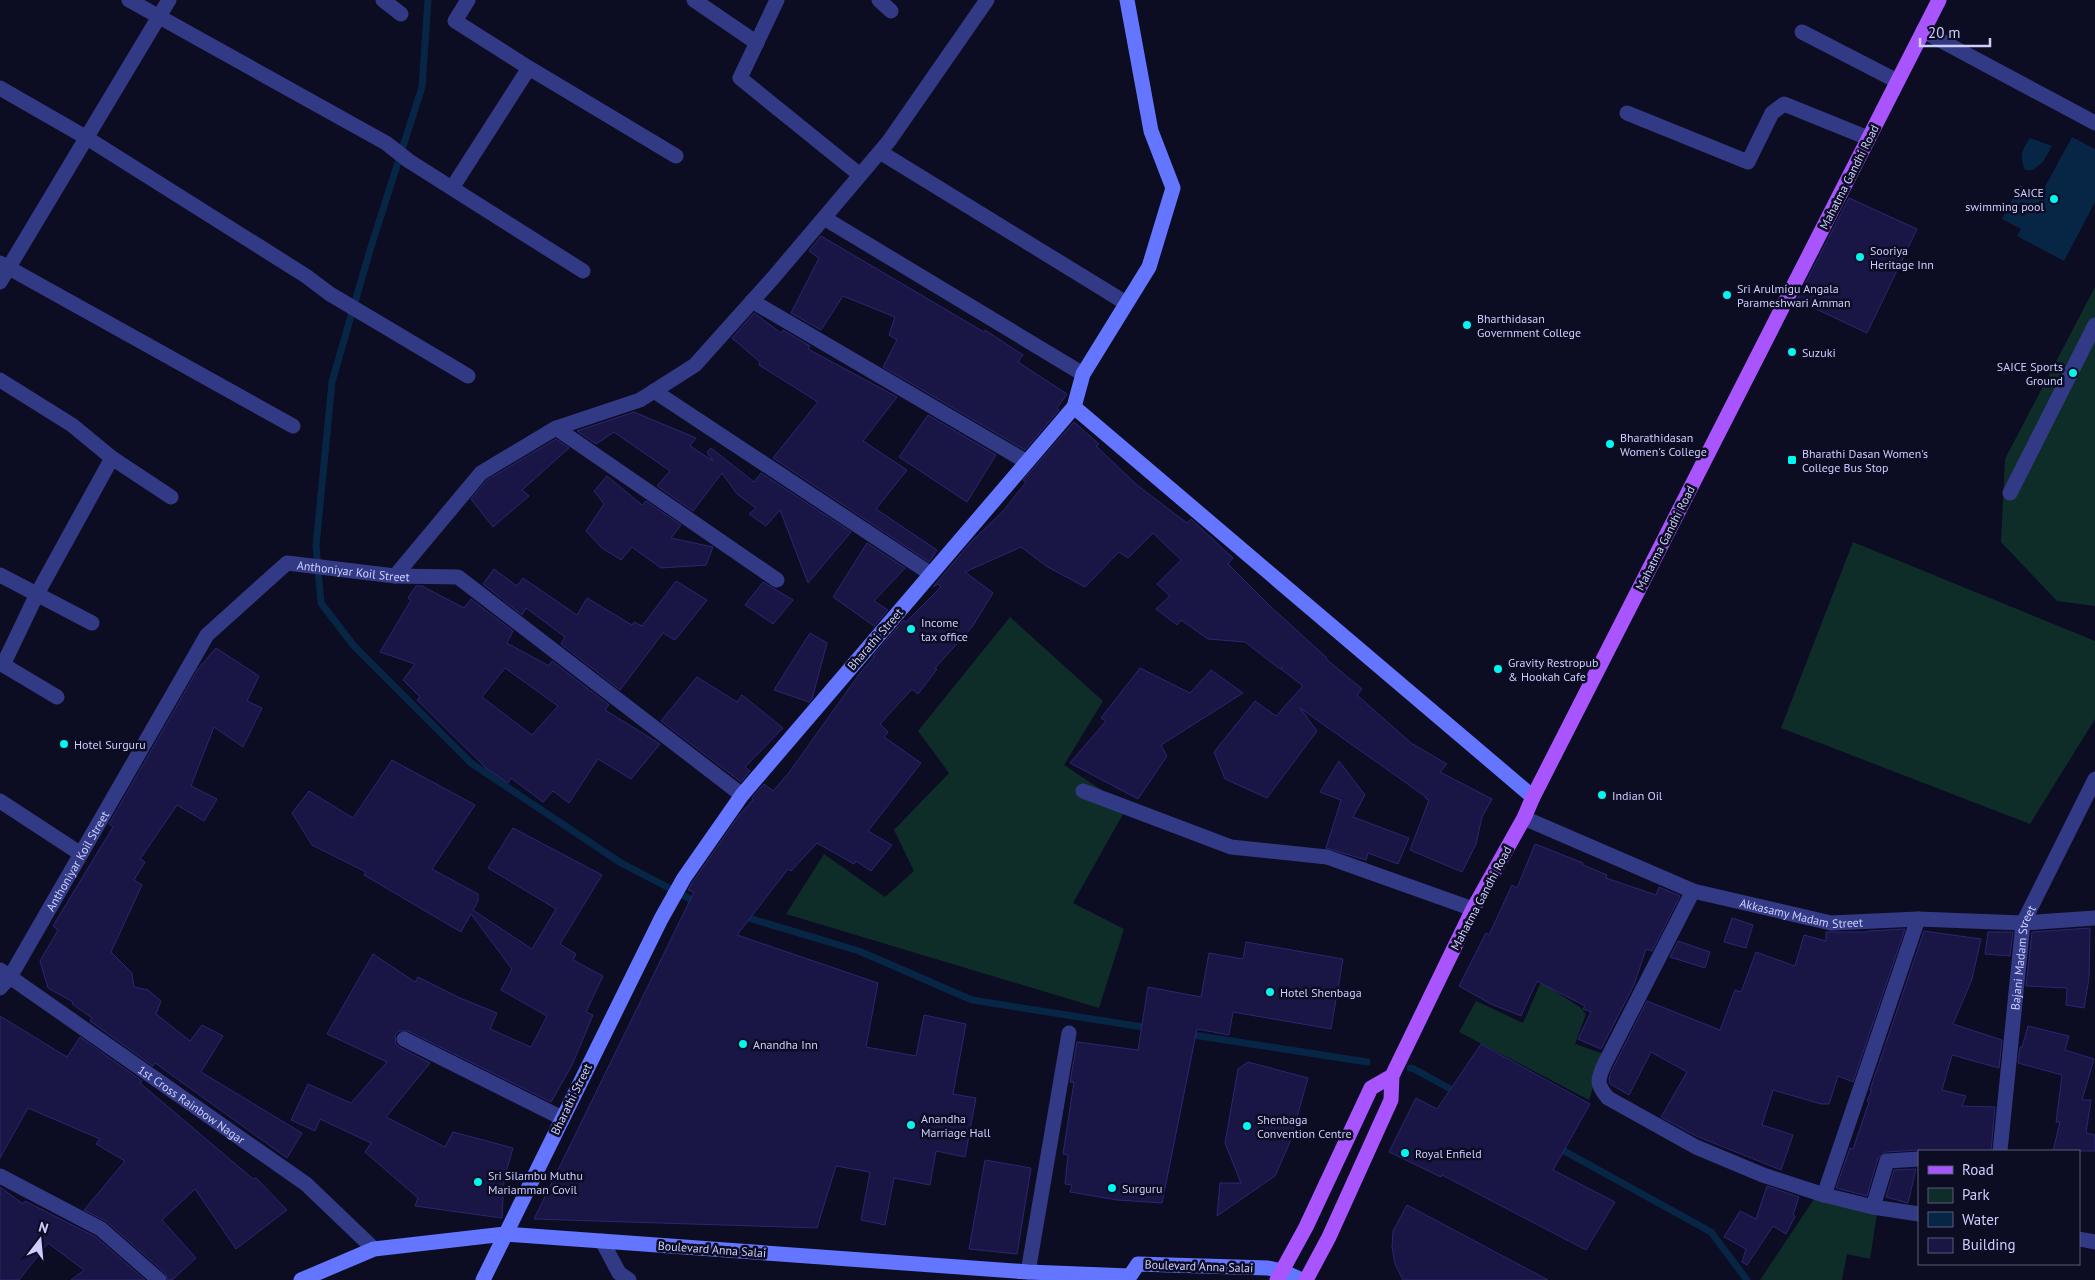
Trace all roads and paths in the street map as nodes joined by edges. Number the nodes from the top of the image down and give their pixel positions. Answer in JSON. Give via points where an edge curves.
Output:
{"nodes":[{"id":1,"x":129,"y":0,"type":"edge"},
{"id":2,"x":169,"y":0,"type":"edge"},
{"id":3,"x":383,"y":0,"type":"edge"},
{"id":4,"x":468,"y":0,"type":"edge"},
{"id":5,"x":694,"y":0,"type":"edge"},
{"id":6,"x":778,"y":0,"type":"edge"},
{"id":7,"x":879,"y":0,"type":"edge"},
{"id":8,"x":987,"y":0,"type":"edge"},
{"id":9,"x":1127,"y":0,"type":"edge"},
{"id":10,"x":1938,"y":0,"type":"edge"},
{"id":11,"x":891,"y":11,"type":"dead end"},
{"id":12,"x":401,"y":14,"type":"dead end"},
{"id":13,"x":159,"y":16,"type":"junction"},
{"id":14,"x":1923,"y":31,"type":"junction"},
{"id":15,"x":1802,"y":32,"type":"dead end"},
{"id":16,"x":757,"y":43,"type":"junction"},
{"id":17,"x":529,"y":68,"type":"junction"},
{"id":18,"x":1897,"y":81,"type":"junction"},
{"id":19,"x":0,"y":88,"type":"edge"},
{"id":20,"x":1627,"y":113,"type":"dead end"},
{"id":21,"x":2095,"y":123,"type":"edge"},
{"id":22,"x":87,"y":138,"type":"junction"},
{"id":23,"x":1868,"y":138,"type":"junction"},
{"id":24,"x":880,"y":152,"type":"junction"},
{"id":25,"x":676,"y":156,"type":"dead end"},
{"id":26,"x":860,"y":175,"type":"junction"},
{"id":27,"x":452,"y":188,"type":"junction"},
{"id":28,"x":824,"y":218,"type":"junction"},
{"id":29,"x":4,"y":265,"type":"edge"},
{"id":30,"x":583,"y":270,"type":"dead end"},
{"id":31,"x":0,"y":282,"type":"edge"},
{"id":32,"x":752,"y":301,"type":"junction"},
{"id":33,"x":1126,"y":303,"type":"junction"},
{"id":34,"x":2095,"y":325,"type":"edge"},
{"id":35,"x":1083,"y":374,"type":"junction"},
{"id":36,"x":468,"y":376,"type":"dead end"},
{"id":37,"x":0,"y":380,"type":"edge"},
{"id":38,"x":654,"y":391,"type":"junction"},
{"id":39,"x":1074,"y":407,"type":"junction"},
{"id":40,"x":293,"y":426,"type":"dead end"},
{"id":41,"x":556,"y":428,"type":"junction"},
{"id":42,"x":112,"y":458,"type":"junction"},
{"id":43,"x":1027,"y":462,"type":"junction"},
{"id":44,"x":2010,"y":493,"type":"dead end"},
{"id":45,"x":171,"y":497,"type":"dead end"},
{"id":46,"x":931,"y":574,"type":"junction"},
{"id":47,"x":0,"y":575,"type":"edge"},
{"id":48,"x":396,"y":576,"type":"junction"},
{"id":49,"x":776,"y":580,"type":"dead end"},
{"id":50,"x":37,"y":594,"type":"junction"},
{"id":51,"x":92,"y":623,"type":"dead end"},
{"id":52,"x":1,"y":664,"type":"edge"},
{"id":53,"x":57,"y":697,"type":"dead end"},
{"id":54,"x":2095,"y":779,"type":"edge"},
{"id":55,"x":1083,"y":790,"type":"dead end"},
{"id":56,"x":742,"y":795,"type":"junction"},
{"id":57,"x":1533,"y":797,"type":"junction"},
{"id":58,"x":0,"y":801,"type":"edge"},
{"id":59,"x":1524,"y":818,"type":"junction"},
{"id":60,"x":81,"y":854,"type":"junction"},
{"id":61,"x":1693,"y":891,"type":"junction"},
{"id":62,"x":1473,"y":909,"type":"junction"},
{"id":63,"x":2095,"y":918,"type":"edge"},
{"id":64,"x":1918,"y":919,"type":"junction"},
{"id":65,"x":2023,"y":923,"type":"junction"},
{"id":66,"x":3,"y":978,"type":"edge"},
{"id":67,"x":1069,"y":1033,"type":"dead end"},
{"id":68,"x":404,"y":1039,"type":"dead end"},
{"id":69,"x":1392,"y":1076,"type":"junction"},
{"id":70,"x":562,"y":1118,"type":"junction"},
{"id":71,"x":2000,"y":1150,"type":"edge"},
{"id":72,"x":1918,"y":1159,"type":"edge"},
{"id":73,"x":0,"y":1176,"type":"edge"},
{"id":74,"x":1824,"y":1196,"type":"junction"},
{"id":75,"x":1873,"y":1207,"type":"junction"},
{"id":76,"x":1918,"y":1214,"type":"edge"},
{"id":77,"x":505,"y":1234,"type":"junction"},
{"id":78,"x":2080,"y":1239,"type":"edge"},
{"id":79,"x":602,"y":1241,"type":"junction"},
{"id":80,"x":2095,"y":1242,"type":"edge"},
{"id":81,"x":374,"y":1249,"type":"junction"},
{"id":82,"x":1028,"y":1272,"type":"junction"},
{"id":83,"x":1279,"y":1275,"type":"edge"},
{"id":84,"x":1131,"y":1278,"type":"edge"},
{"id":85,"x":159,"y":1280,"type":"edge"},
{"id":86,"x":301,"y":1280,"type":"edge"},
{"id":87,"x":483,"y":1280,"type":"edge"},
{"id":88,"x":629,"y":1280,"type":"edge"},
{"id":89,"x":1302,"y":1280,"type":"edge"},
{"id":90,"x":1306,"y":1280,"type":"edge"}],
"edges":[{"from":1,"to":13,"type":"street"},
{"from":2,"to":13,"type":"street"},
{"from":3,"to":12,"type":"street"},
{"from":4,"to":17,"type":"street","via":[[455,21]]},
{"from":5,"to":16,"type":"street"},
{"from":6,"to":16,"type":"street"},
{"from":7,"to":11,"type":"street"},
{"from":8,"to":24,"type":"street"},
{"from":9,"to":33,"type":"street","via":[[1151,131],[1173,188],[1149,267]]},
{"from":10,"to":14,"type":"main road","name":"Mahatma Gandhi Road"},
{"from":13,"to":22,"type":"street"},
{"from":13,"to":27,"type":"street","via":[[386,143]]},
{"from":14,"to":18,"type":"main road","name":"Mahatma Gandhi Road"},
{"from":14,"to":21,"type":"street"},
{"from":15,"to":18,"type":"street"},
{"from":16,"to":26,"type":"street","via":[[740,78]]},
{"from":17,"to":25,"type":"street"},
{"from":17,"to":27,"type":"street"},
{"from":18,"to":23,"type":"main road","name":"Mahatma Gandhi Road"},
{"from":19,"to":22,"type":"street"},
{"from":20,"to":23,"type":"street","via":[[1748,162],[1772,113],[1784,104]]},
{"from":22,"to":29,"type":"street"},
{"from":22,"to":36,"type":"street","via":[[330,294]]},
{"from":23,"to":57,"type":"main road","name":"Mahatma Gandhi Road"},
{"from":24,"to":26,"type":"street"},
{"from":24,"to":33,"type":"street"},
{"from":26,"to":28,"type":"street"},
{"from":27,"to":30,"type":"street"},
{"from":28,"to":32,"type":"street"},
{"from":28,"to":35,"type":"street"},
{"from":29,"to":31,"type":"street"},
{"from":29,"to":40,"type":"street"},
{"from":32,"to":38,"type":"street","via":[[695,365]]},
{"from":32,"to":43,"type":"street"},
{"from":33,"to":35,"type":"street"},
{"from":34,"to":44,"type":"street"},
{"from":35,"to":39,"type":"street"},
{"from":37,"to":42,"type":"street","via":[[72,425]]},
{"from":38,"to":41,"type":"street","via":[[640,400]]},
{"from":38,"to":46,"type":"street"},
{"from":39,"to":43,"type":"street","name":"Bharathi Street"},
{"from":39,"to":57,"type":"street"},
{"from":41,"to":48,"type":"street","via":[[481,473]]},
{"from":41,"to":49,"type":"street"},
{"from":42,"to":45,"type":"street"},
{"from":42,"to":50,"type":"street"},
{"from":43,"to":46,"type":"street","name":"Bharathi Street"},
{"from":46,"to":56,"type":"street","name":"Bharathi Street"},
{"from":47,"to":50,"type":"street"},
{"from":48,"to":56,"type":"street","name":"Anthoniyar Koil Street","via":[[458,577]]},
{"from":48,"to":60,"type":"street","name":"Anthoniyar Koil Street","via":[[287,563],[207,635]]},
{"from":50,"to":51,"type":"street"},
{"from":50,"to":52,"type":"street"},
{"from":52,"to":53,"type":"street"},
{"from":54,"to":65,"type":"street","name":"Bajani Madam Street"},
{"from":55,"to":62,"type":"street","via":[[1232,847],[1326,857]]},
{"from":56,"to":70,"type":"street","name":"Bharathi Street","via":[[684,878],[661,919]]},
{"from":57,"to":59,"type":"main road","name":"Mahatma Gandhi Road"},
{"from":58,"to":60,"type":"street"},
{"from":59,"to":61,"type":"street","name":"Akkasamy Madam Street"},
{"from":59,"to":62,"type":"main road","name":"Mahatma Gandhi Road"},
{"from":60,"to":66,"type":"street","name":"Anthoniyar Koil Street"},
{"from":61,"to":64,"type":"street","name":"Akkasamy Madam Street","via":[[1831,923]]},
{"from":61,"to":74,"type":"street","via":[[1598,1077],[1599,1088],[1608,1098],[1696,1147]]},
{"from":62,"to":69,"type":"main road","name":"Mahatma Gandhi Road"},
{"from":63,"to":65,"type":"street","name":"Akkasamy Madam Street"},
{"from":64,"to":65,"type":"street","name":"Akkasamy Madam Street"},
{"from":64,"to":74,"type":"street"},
{"from":65,"to":71,"type":"street","name":"Bajani Madam Street"},
{"from":66,"to":81,"type":"street","name":"1st Cross Rainbow Nagar","via":[[306,1184]]},
{"from":67,"to":82,"type":"street"},
{"from":68,"to":70,"type":"street"},
{"from":69,"to":83,"type":"main road","via":[[1371,1088],[1306,1227]]},
{"from":69,"to":90,"type":"main road","name":"Mahatma Gandhi Road","via":[[1391,1100],[1330,1237]]},
{"from":70,"to":77,"type":"street","name":"Bharathi Street"},
{"from":72,"to":75,"type":"street","via":[[1887,1161]]},
{"from":73,"to":85,"type":"street","via":[[101,1228]]},
{"from":74,"to":75,"type":"street"},
{"from":75,"to":76,"type":"street"},
{"from":77,"to":79,"type":"street","name":"Boulevard Anna Salai"},
{"from":77,"to":81,"type":"street","name":"Boulevard Anna Salai"},
{"from":77,"to":87,"type":"street","name":"Bharathi Street"},
{"from":78,"to":80,"type":"street"},
{"from":79,"to":82,"type":"street","name":"Boulevard Anna Salai"},
{"from":79,"to":88,"type":"street","via":[[619,1273]]},
{"from":81,"to":86,"type":"street","name":"Boulevard Anna Salai"},
{"from":82,"to":84,"type":"street","name":"Boulevard Anna Salai"},
{"from":83,"to":84,"type":"street","name":"Boulevard Anna Salai","via":[[1268,1268],[1138,1264]]},
{"from":83,"to":89,"type":"street","name":"Boulevard Anna Salai"}]}
